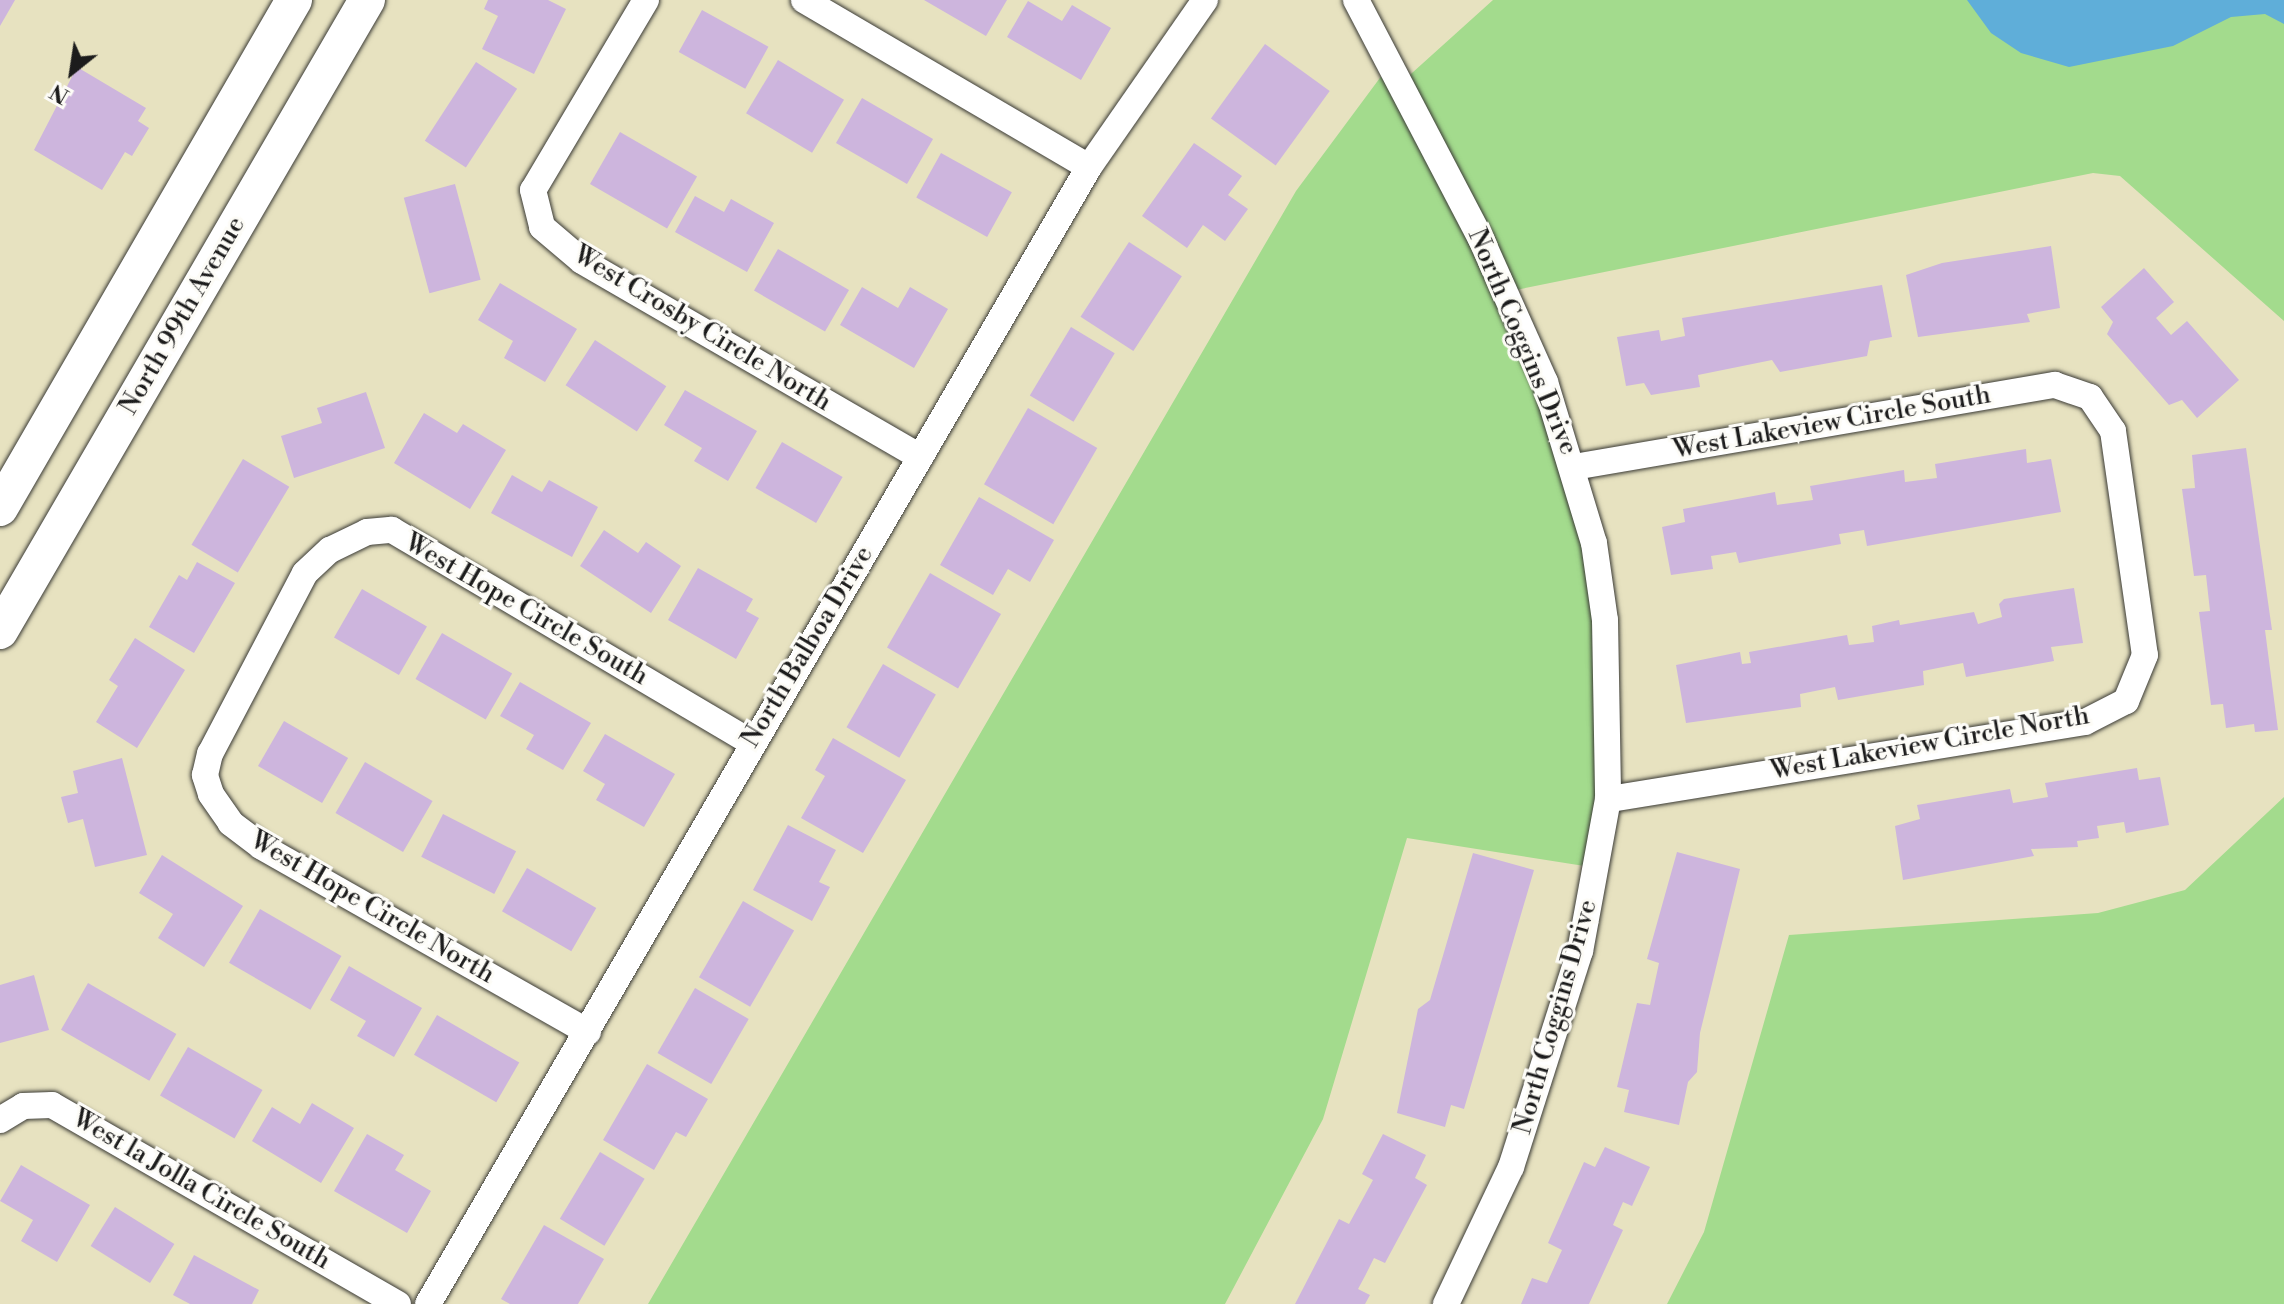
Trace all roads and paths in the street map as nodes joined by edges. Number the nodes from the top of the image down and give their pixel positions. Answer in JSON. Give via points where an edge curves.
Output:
{"nodes":[{"id":1,"x":294,"y":0,"type":"edge"},
{"id":2,"x":367,"y":0,"type":"edge"},
{"id":3,"x":646,"y":0,"type":"edge"},
{"id":4,"x":804,"y":0,"type":"edge"},
{"id":5,"x":1205,"y":0,"type":"edge"},
{"id":6,"x":1356,"y":0,"type":"edge"},
{"id":7,"x":1089,"y":167,"type":"junction"},
{"id":8,"x":2090,"y":397,"type":"joint"},
{"id":9,"x":920,"y":457,"type":"junction"},
{"id":10,"x":1574,"y":467,"type":"junction"},
{"id":11,"x":0,"y":508,"type":"edge"},
{"id":12,"x":0,"y":631,"type":"edge"},
{"id":13,"x":256,"y":662,"type":"joint"},
{"id":14,"x":751,"y":742,"type":"junction"},
{"id":15,"x":1608,"y":799,"type":"junction"},
{"id":16,"x":588,"y":1032,"type":"junction"},
{"id":17,"x":0,"y":1120,"type":"edge"},
{"id":18,"x":398,"y":1304,"type":"edge"},
{"id":19,"x":428,"y":1304,"type":"edge"},
{"id":20,"x":1446,"y":1304,"type":"edge"}],
"edges":[{"from":1,"to":11,"type":"main road"},
{"from":2,"to":12,"type":"main road","name":"North 99th Avenue"},
{"from":3,"to":9,"type":"street","name":"West Crosby Circle North","via":[[533,190],[542,227],[582,261]]},
{"from":4,"to":7,"type":"street"},
{"from":5,"to":7,"type":"street","name":"North Balboa Drive"},
{"from":6,"to":10,"type":"street","name":"North Coggins Drive","via":[[1506,292]]},
{"from":7,"to":9,"type":"street","name":"North Balboa Drive"},
{"from":8,"to":10,"type":"street","name":"West Lakeview Circle South","via":[[2055,385]]},
{"from":8,"to":15,"type":"street","name":"West Lakeview Circle North","via":[[2113,431],[2145,655],[2126,701],[2085,722]]},
{"from":9,"to":14,"type":"street","name":"North Balboa Drive"},
{"from":10,"to":15,"type":"street","name":"North Coggins Drive","via":[[1594,543],[1605,620]]},
{"from":13,"to":14,"type":"street","name":"West Hope Circle South","via":[[305,573],[330,550],[367,532],[392,530]]},
{"from":13,"to":16,"type":"street","name":"West Hope Circle North","via":[[210,754],[205,775],[231,823],[261,846]]},
{"from":14,"to":16,"type":"street","name":"North Balboa Drive"},
{"from":15,"to":20,"type":"street","name":"North Coggins Drive","via":[[1580,951],[1548,1059],[1511,1167]]},
{"from":16,"to":19,"type":"street","name":"North Balboa Drive"},
{"from":17,"to":18,"type":"street","name":"West la Jolla Circle South","via":[[23,1106],[52,1105]]}]}
